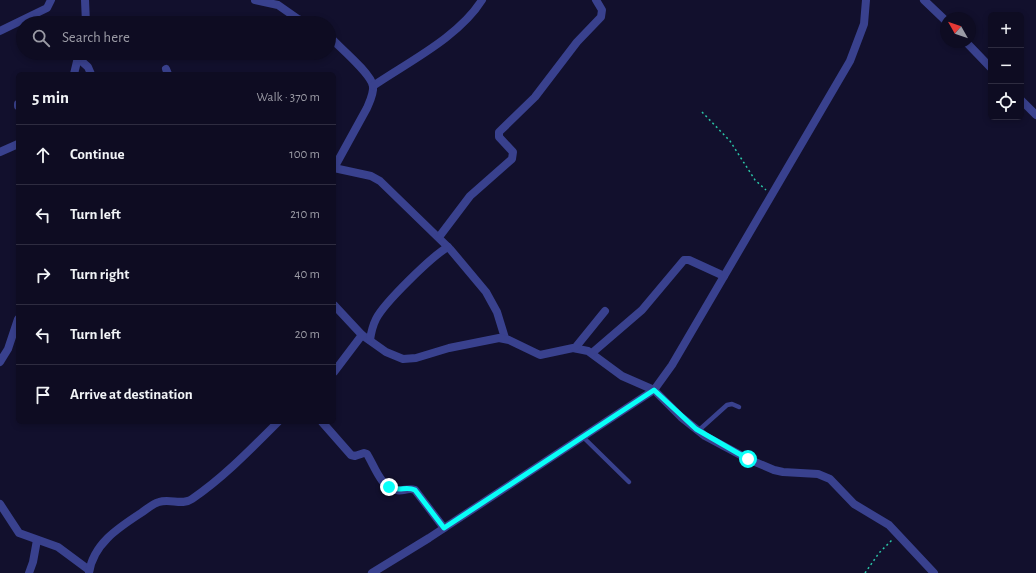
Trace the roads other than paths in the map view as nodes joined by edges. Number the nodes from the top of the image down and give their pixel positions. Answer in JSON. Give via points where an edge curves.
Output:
{"nodes":[{"id":1,"x":51,"y":0,"type":"edge"},
{"id":2,"x":85,"y":0,"type":"edge"},
{"id":3,"x":255,"y":0,"type":"edge"},
{"id":4,"x":482,"y":0,"type":"edge"},
{"id":5,"x":596,"y":0,"type":"edge"},
{"id":6,"x":866,"y":0,"type":"edge"},
{"id":7,"x":924,"y":0,"type":"edge"},
{"id":8,"x":940,"y":15,"type":"edge"},
{"id":9,"x":31,"y":16,"type":"edge"},
{"id":10,"x":86,"y":16,"type":"edge"},
{"id":11,"x":294,"y":16,"type":"edge"},
{"id":12,"x":16,"y":24,"type":"edge"},
{"id":13,"x":0,"y":32,"type":"edge"},
{"id":14,"x":336,"y":43,"type":"edge"},
{"id":15,"x":972,"y":48,"type":"edge"},
{"id":16,"x":78,"y":60,"type":"edge"},
{"id":17,"x":82,"y":60,"type":"edge"},
{"id":18,"x":988,"y":65,"type":"edge"},
{"id":19,"x":75,"y":72,"type":"edge"},
{"id":20,"x":90,"y":72,"type":"edge"},
{"id":21,"x":373,"y":86,"type":"junction"},
{"id":22,"x":1024,"y":103,"type":"edge"},
{"id":23,"x":1036,"y":115,"type":"edge"},
{"id":24,"x":16,"y":145,"type":"edge"},
{"id":25,"x":0,"y":152,"type":"edge"},
{"id":26,"x":336,"y":164,"type":"edge"},
{"id":27,"x":336,"y":168,"type":"edge"},
{"id":28,"x":438,"y":237,"type":"junction"},
{"id":29,"x":448,"y":246,"type":"junction"},
{"id":30,"x":724,"y":276,"type":"junction"},
{"id":31,"x":336,"y":307,"type":"edge"},
{"id":32,"x":606,"y":311,"type":"dead end"},
{"id":33,"x":16,"y":325,"type":"edge"},
{"id":34,"x":366,"y":337,"type":"junction"},
{"id":35,"x":505,"y":338,"type":"junction"},
{"id":36,"x":575,"y":348,"type":"junction"},
{"id":37,"x":592,"y":353,"type":"junction"},
{"id":38,"x":0,"y":362,"type":"edge"},
{"id":39,"x":336,"y":366,"type":"edge"},
{"id":40,"x":654,"y":390,"type":"junction"},
{"id":41,"x":739,"y":407,"type":"dead end"},
{"id":42,"x":276,"y":424,"type":"edge"},
{"id":43,"x":324,"y":424,"type":"edge"},
{"id":44,"x":698,"y":431,"type":"junction"},
{"id":45,"x":583,"y":437,"type":"junction"},
{"id":46,"x":629,"y":482,"type":"dead end"},
{"id":47,"x":0,"y":504,"type":"edge"},
{"id":48,"x":444,"y":528,"type":"junction"},
{"id":49,"x":37,"y":540,"type":"junction"},
{"id":50,"x":89,"y":571,"type":"edge"},
{"id":51,"x":28,"y":573,"type":"edge"},
{"id":52,"x":372,"y":573,"type":"edge"},
{"id":53,"x":934,"y":573,"type":"edge"}],
"edges":[{"from":1,"to":9,"type":"street","via":[[47,8]]},
{"from":2,"to":10,"type":"street"},
{"from":3,"to":11,"type":"street","via":[[278,5]]},
{"from":4,"to":21,"type":"street","via":[[452,32]]},
{"from":5,"to":28,"type":"street","via":[[602,10],[601,17],[577,42],[535,97],[499,132],[499,137],[513,152],[512,158],[470,196]]},
{"from":6,"to":30,"type":"street","via":[[864,24],[850,61]]},
{"from":7,"to":8,"type":"street"},
{"from":12,"to":13,"type":"street"},
{"from":14,"to":21,"type":"street","via":[[367,75]]},
{"from":15,"to":18,"type":"street"},
{"from":16,"to":19,"type":"street"},
{"from":17,"to":20,"type":"street"},
{"from":21,"to":26,"type":"street","via":[[367,108]]},
{"from":22,"to":23,"type":"street"},
{"from":24,"to":25,"type":"street"},
{"from":27,"to":28,"type":"street","via":[[375,178]]},
{"from":28,"to":29,"type":"street"},
{"from":29,"to":34,"type":"street","via":[[383,309]]},
{"from":29,"to":35,"type":"street","via":[[486,292],[497,312]]},
{"from":30,"to":37,"type":"street","via":[[684,260],[642,310]]},
{"from":30,"to":40,"type":"street","via":[[672,365]]},
{"from":31,"to":34,"type":"street"},
{"from":32,"to":36,"type":"street"},
{"from":33,"to":38,"type":"street","via":[[8,349]]},
{"from":34,"to":35,"type":"street","via":[[386,352],[403,359]]},
{"from":34,"to":39,"type":"street"},
{"from":35,"to":36,"type":"street","via":[[540,355]]},
{"from":36,"to":37,"type":"street"},
{"from":37,"to":40,"type":"street","via":[[622,376]]},
{"from":40,"to":44,"type":"street"},
{"from":40,"to":45,"type":"street"},
{"from":41,"to":44,"type":"lane","via":[[727,405]]},
{"from":42,"to":50,"type":"street","via":[[190,501],[159,502],[114,531],[100,547]]},
{"from":43,"to":48,"type":"street","via":[[351,455],[367,454],[381,480],[389,487],[397,490],[415,490]]},
{"from":44,"to":53,"type":"street","via":[[748,459],[774,470],[824,476],[854,504],[885,522]]},
{"from":45,"to":46,"type":"lane"},
{"from":45,"to":48,"type":"street"},
{"from":47,"to":49,"type":"street","via":[[19,533]]},
{"from":48,"to":52,"type":"street"},
{"from":49,"to":50,"type":"street","via":[[63,550]]},
{"from":49,"to":51,"type":"street","via":[[35,555]]}]}
